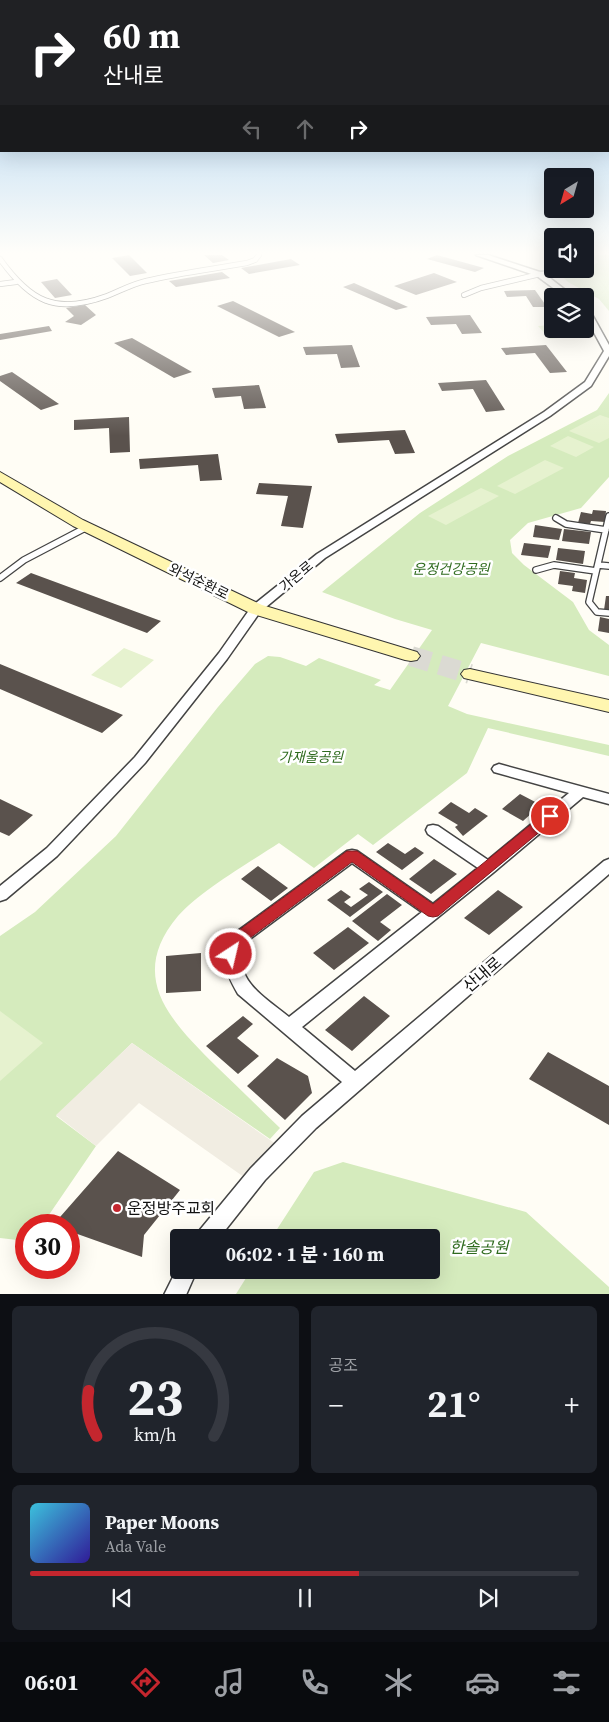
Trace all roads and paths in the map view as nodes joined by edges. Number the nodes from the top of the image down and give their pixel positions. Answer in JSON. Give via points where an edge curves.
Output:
{"nodes":[{"id":1,"x":594,"y":325,"type":"edge"},
{"id":2,"x":0,"y":476,"type":"edge"},
{"id":3,"x":609,"y":516,"type":"edge"},
{"id":4,"x":556,"y":518,"type":"dead end"},
{"id":5,"x":607,"y":526,"type":"edge"},
{"id":6,"x":87,"y":527,"type":"junction"},
{"id":7,"x":598,"y":565,"type":"junction"},
{"id":8,"x":609,"y":566,"type":"edge"},
{"id":9,"x":536,"y":570,"type":"dead end"},
{"id":10,"x":596,"y":572,"type":"junction"},
{"id":11,"x":0,"y":578,"type":"edge"},
{"id":12,"x":256,"y":609,"type":"junction"},
{"id":13,"x":609,"y":614,"type":"edge"},
{"id":14,"x":410,"y":656,"type":"tunnel mouth"},
{"id":15,"x":470,"y":674,"type":"tunnel mouth"},
{"id":16,"x":609,"y":706,"type":"edge"},
{"id":17,"x":499,"y":769,"type":"dead end"},
{"id":18,"x":580,"y":791,"type":"junction"},
{"id":19,"x":609,"y":799,"type":"edge"},
{"id":20,"x":433,"y":830,"type":"dead end"},
{"id":21,"x":609,"y":865,"type":"edge"},
{"id":22,"x":489,"y":868,"type":"junction"},
{"id":23,"x":0,"y":895,"type":"edge"},
{"id":24,"x":433,"y":912,"type":"junction"},
{"id":25,"x":289,"y":1027,"type":"junction"},
{"id":26,"x":355,"y":1082,"type":"junction"},
{"id":27,"x":213,"y":1229,"type":"edge"},
{"id":28,"x":182,"y":1279,"type":"edge"},
{"id":29,"x":174,"y":1294,"type":"edge"}],
"edges":[{"from":1,"to":12,"type":"street","name":"가온로","via":[[608,351],[588,384],[547,414],[321,556]]},
{"from":2,"to":6,"type":"street","name":"와석순환로"},
{"from":3,"to":5,"type":"lane"},
{"from":4,"to":5,"type":"lane","via":[[566,524]]},
{"from":5,"to":7,"type":"lane"},
{"from":6,"to":11,"type":"lane","via":[[24,560]]},
{"from":6,"to":12,"type":"street","name":"와석순환로"},
{"from":7,"to":8,"type":"lane"},
{"from":7,"to":10,"type":"lane"},
{"from":9,"to":10,"type":"lane","via":[[554,565]]},
{"from":10,"to":13,"type":"lane","via":[[589,602],[597,612]]},
{"from":12,"to":14,"type":"street","name":"와석순환로"},
{"from":12,"to":23,"type":"street","name":"가온로","via":[[140,760],[52,852]]},
{"from":15,"to":16,"type":"street"},
{"from":17,"to":18,"type":"street"},
{"from":18,"to":19,"type":"street"},
{"from":18,"to":22,"type":"street"},
{"from":20,"to":22,"type":"street"},
{"from":21,"to":26,"type":"street","name":"산내로"},
{"from":22,"to":24,"type":"street"},
{"from":24,"to":25,"type":"street"},
{"from":24,"to":25,"type":"street","via":[[352,855],[240,937],[231,954],[233,971],[244,989]]},
{"from":25,"to":26,"type":"street"},
{"from":26,"to":27,"type":"street","name":"산내로","via":[[258,1174]]},
{"from":28,"to":29,"type":"street"}]}
